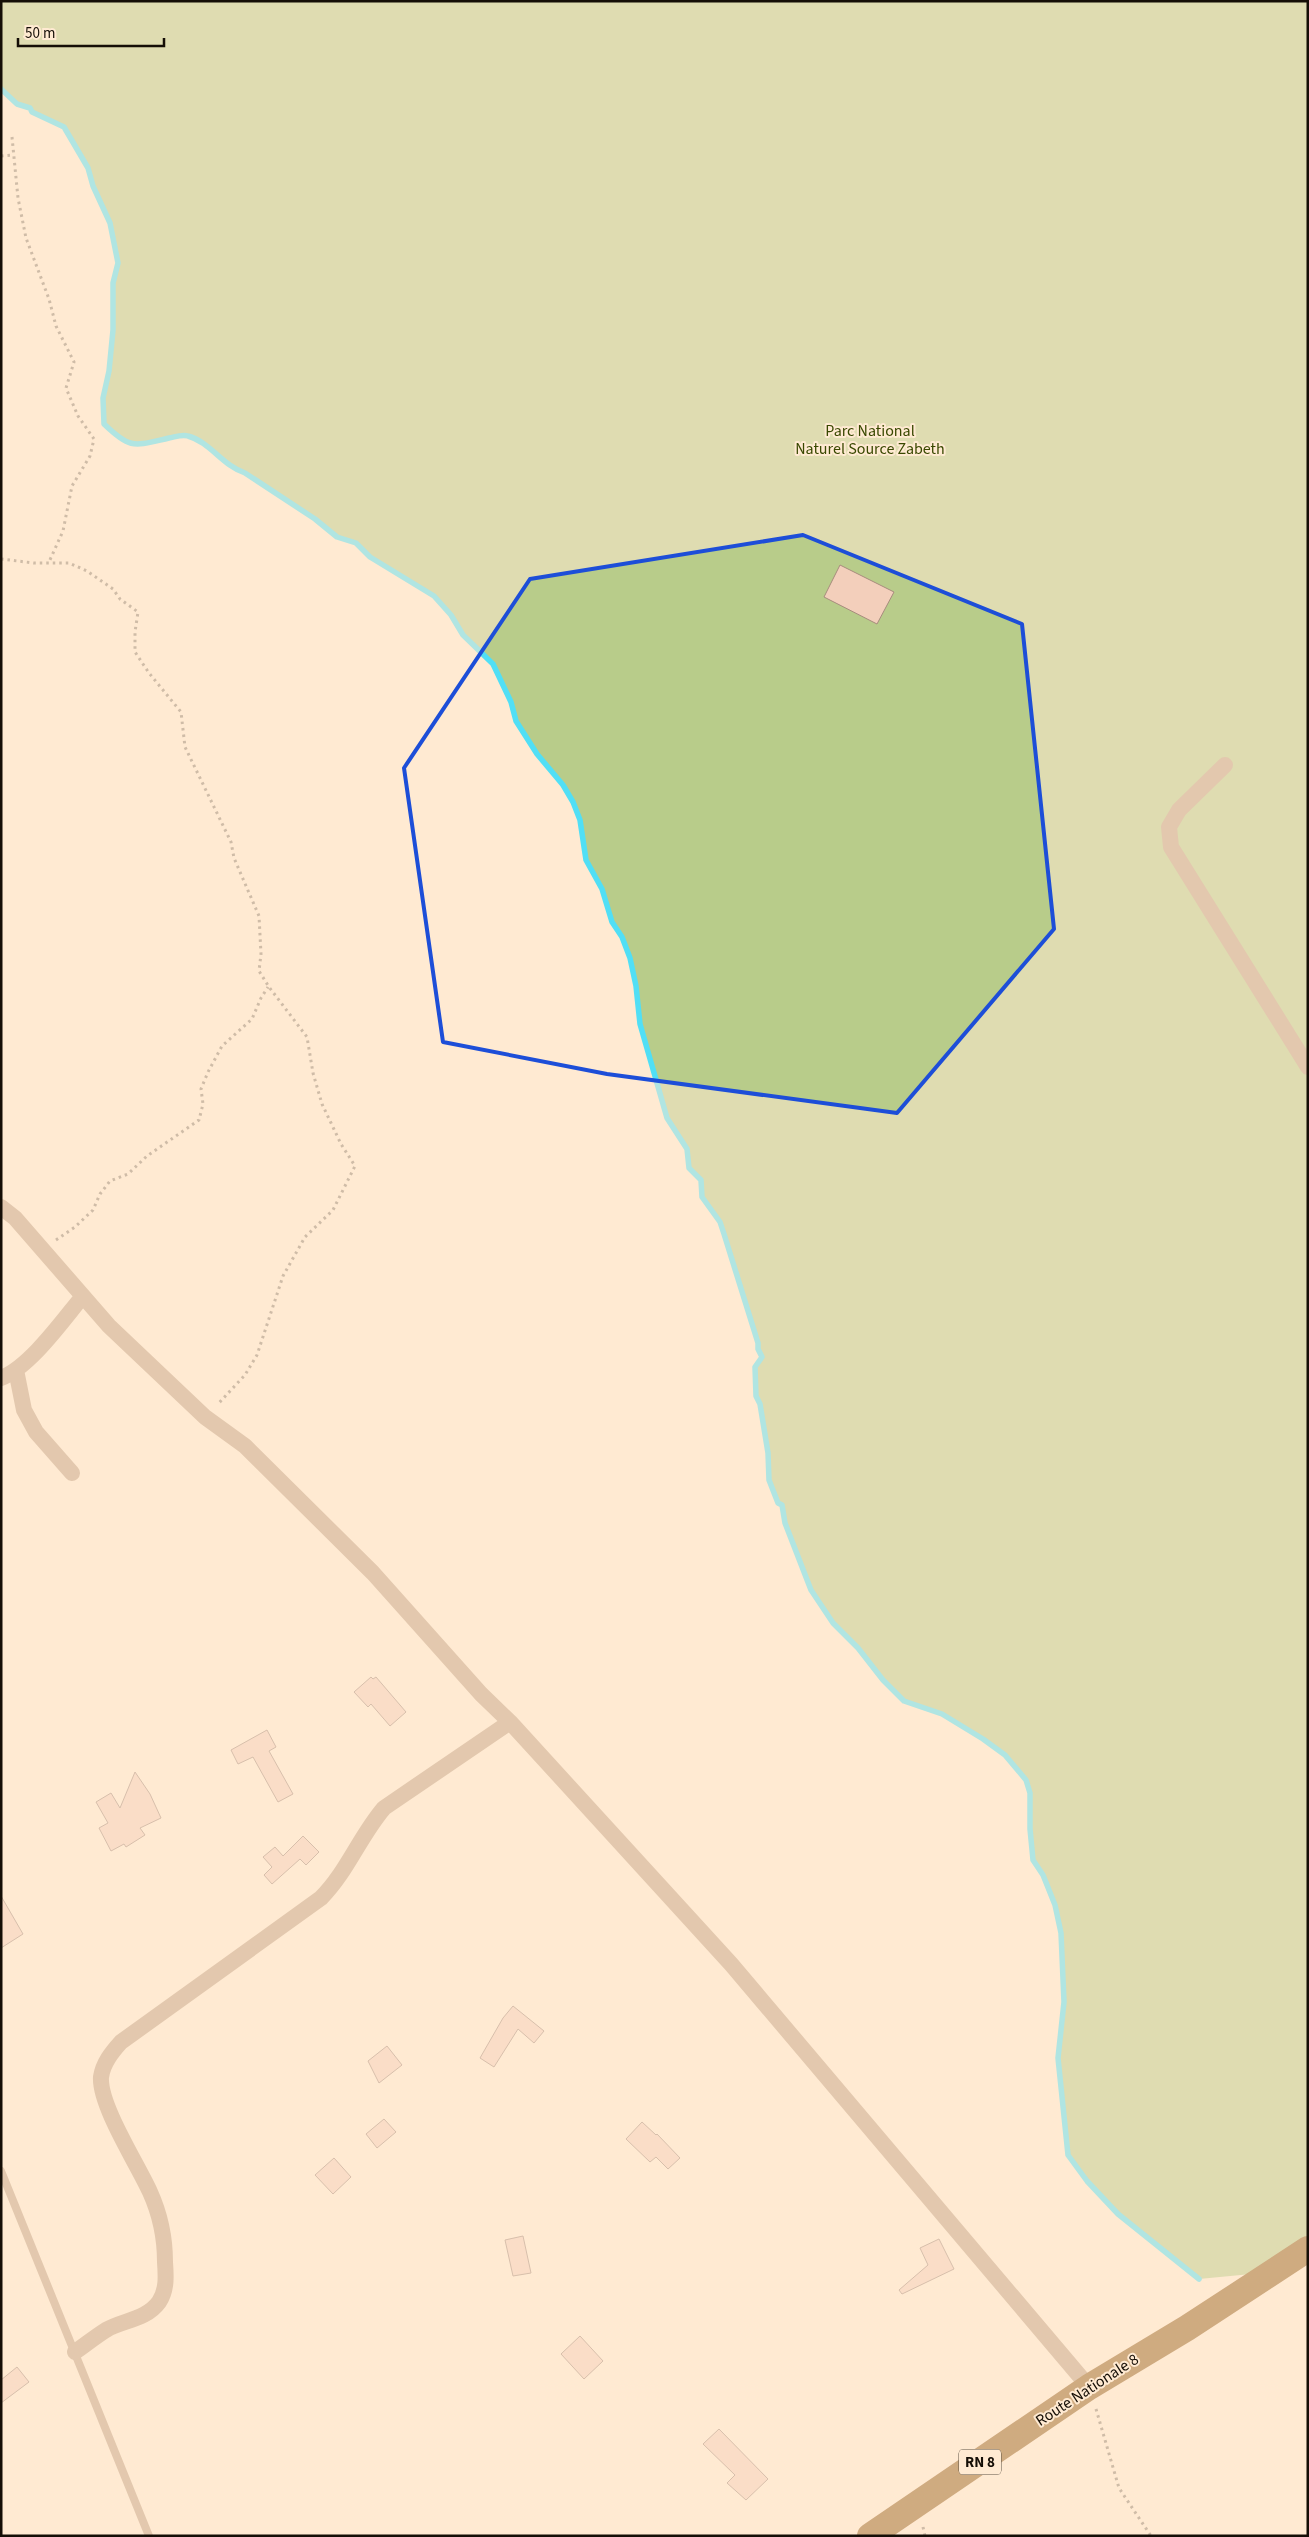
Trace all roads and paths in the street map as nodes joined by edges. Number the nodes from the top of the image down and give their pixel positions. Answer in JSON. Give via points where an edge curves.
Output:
{"nodes":[{"id":1,"x":12,"y":138,"type":"dead end"},
{"id":2,"x":13,"y":155,"type":"junction"},
{"id":3,"x":1,"y":156,"type":"edge"},
{"id":4,"x":1,"y":559,"type":"edge"},
{"id":5,"x":49,"y":562,"type":"junction"},
{"id":6,"x":1225,"y":765,"type":"dead end"},
{"id":7,"x":268,"y":987,"type":"junction"},
{"id":8,"x":1308,"y":1067,"type":"edge"},
{"id":9,"x":1,"y":1207,"type":"edge"},
{"id":10,"x":40,"y":1248,"type":"junction"},
{"id":11,"x":82,"y":1296,"type":"junction"},
{"id":12,"x":8,"y":1374,"type":"edge"},
{"id":13,"x":205,"y":1417,"type":"junction"},
{"id":14,"x":72,"y":1473,"type":"dead end"},
{"id":15,"x":510,"y":1722,"type":"junction"},
{"id":16,"x":1,"y":2171,"type":"edge"},
{"id":17,"x":1308,"y":2249,"type":"edge"},
{"id":18,"x":75,"y":2352,"type":"junction"},
{"id":19,"x":1089,"y":2386,"type":"junction"},
{"id":20,"x":149,"y":2536,"type":"edge"},
{"id":21,"x":870,"y":2536,"type":"edge"},
{"id":22,"x":1151,"y":2536,"type":"edge"}],
"edges":[{"from":1,"to":2,"type":"path"},
{"from":2,"to":3,"type":"path"},
{"from":2,"to":5,"type":"path","via":[[26,238],[56,326],[74,362],[66,388],[78,416],[94,439],[90,456],[72,486],[63,531]]},
{"from":4,"to":5,"type":"path"},
{"from":5,"to":7,"type":"path","via":[[69,563],[87,571],[138,612],[135,652],[181,712],[185,747],[231,842],[234,858],[258,916],[259,971]]},
{"from":6,"to":8,"type":"street","via":[[1179,810],[1169,827],[1170,846]]},
{"from":7,"to":10,"type":"path","via":[[252,1019],[222,1046],[208,1072],[202,1089],[199,1120],[147,1156],[128,1174],[110,1181],[93,1210],[75,1227]]},
{"from":7,"to":13,"type":"path","via":[[307,1036],[322,1104],[355,1166],[333,1210],[305,1237],[283,1276],[257,1355]]},
{"from":9,"to":10,"type":"street","via":[[15,1218]]},
{"from":10,"to":11,"type":"street"},
{"from":11,"to":12,"type":"street","via":[[51,1336]]},
{"from":11,"to":13,"type":"street"},
{"from":12,"to":14,"type":"street","via":[[32,1425]]},
{"from":13,"to":15,"type":"street","via":[[244,1446],[373,1573]]},
{"from":15,"to":18,"type":"street","via":[[384,1808],[332,1888],[322,1898],[121,2042],[112,2052],[104,2064],[101,2079],[107,2105],[154,2202],[165,2237],[166,2286],[152,2310],[107,2329]]},
{"from":15,"to":19,"type":"street","via":[[731,1964]]},
{"from":16,"to":18,"type":"lane"},
{"from":17,"to":19,"type":"main road","name":"Route Nationale 8","number":"RN 8","via":[[1187,2328]]},
{"from":18,"to":20,"type":"lane"},
{"from":19,"to":21,"type":"main road","name":"Route Nationale 8","number":"RN 8"},
{"from":19,"to":22,"type":"path","via":[[1119,2488]]}]}
